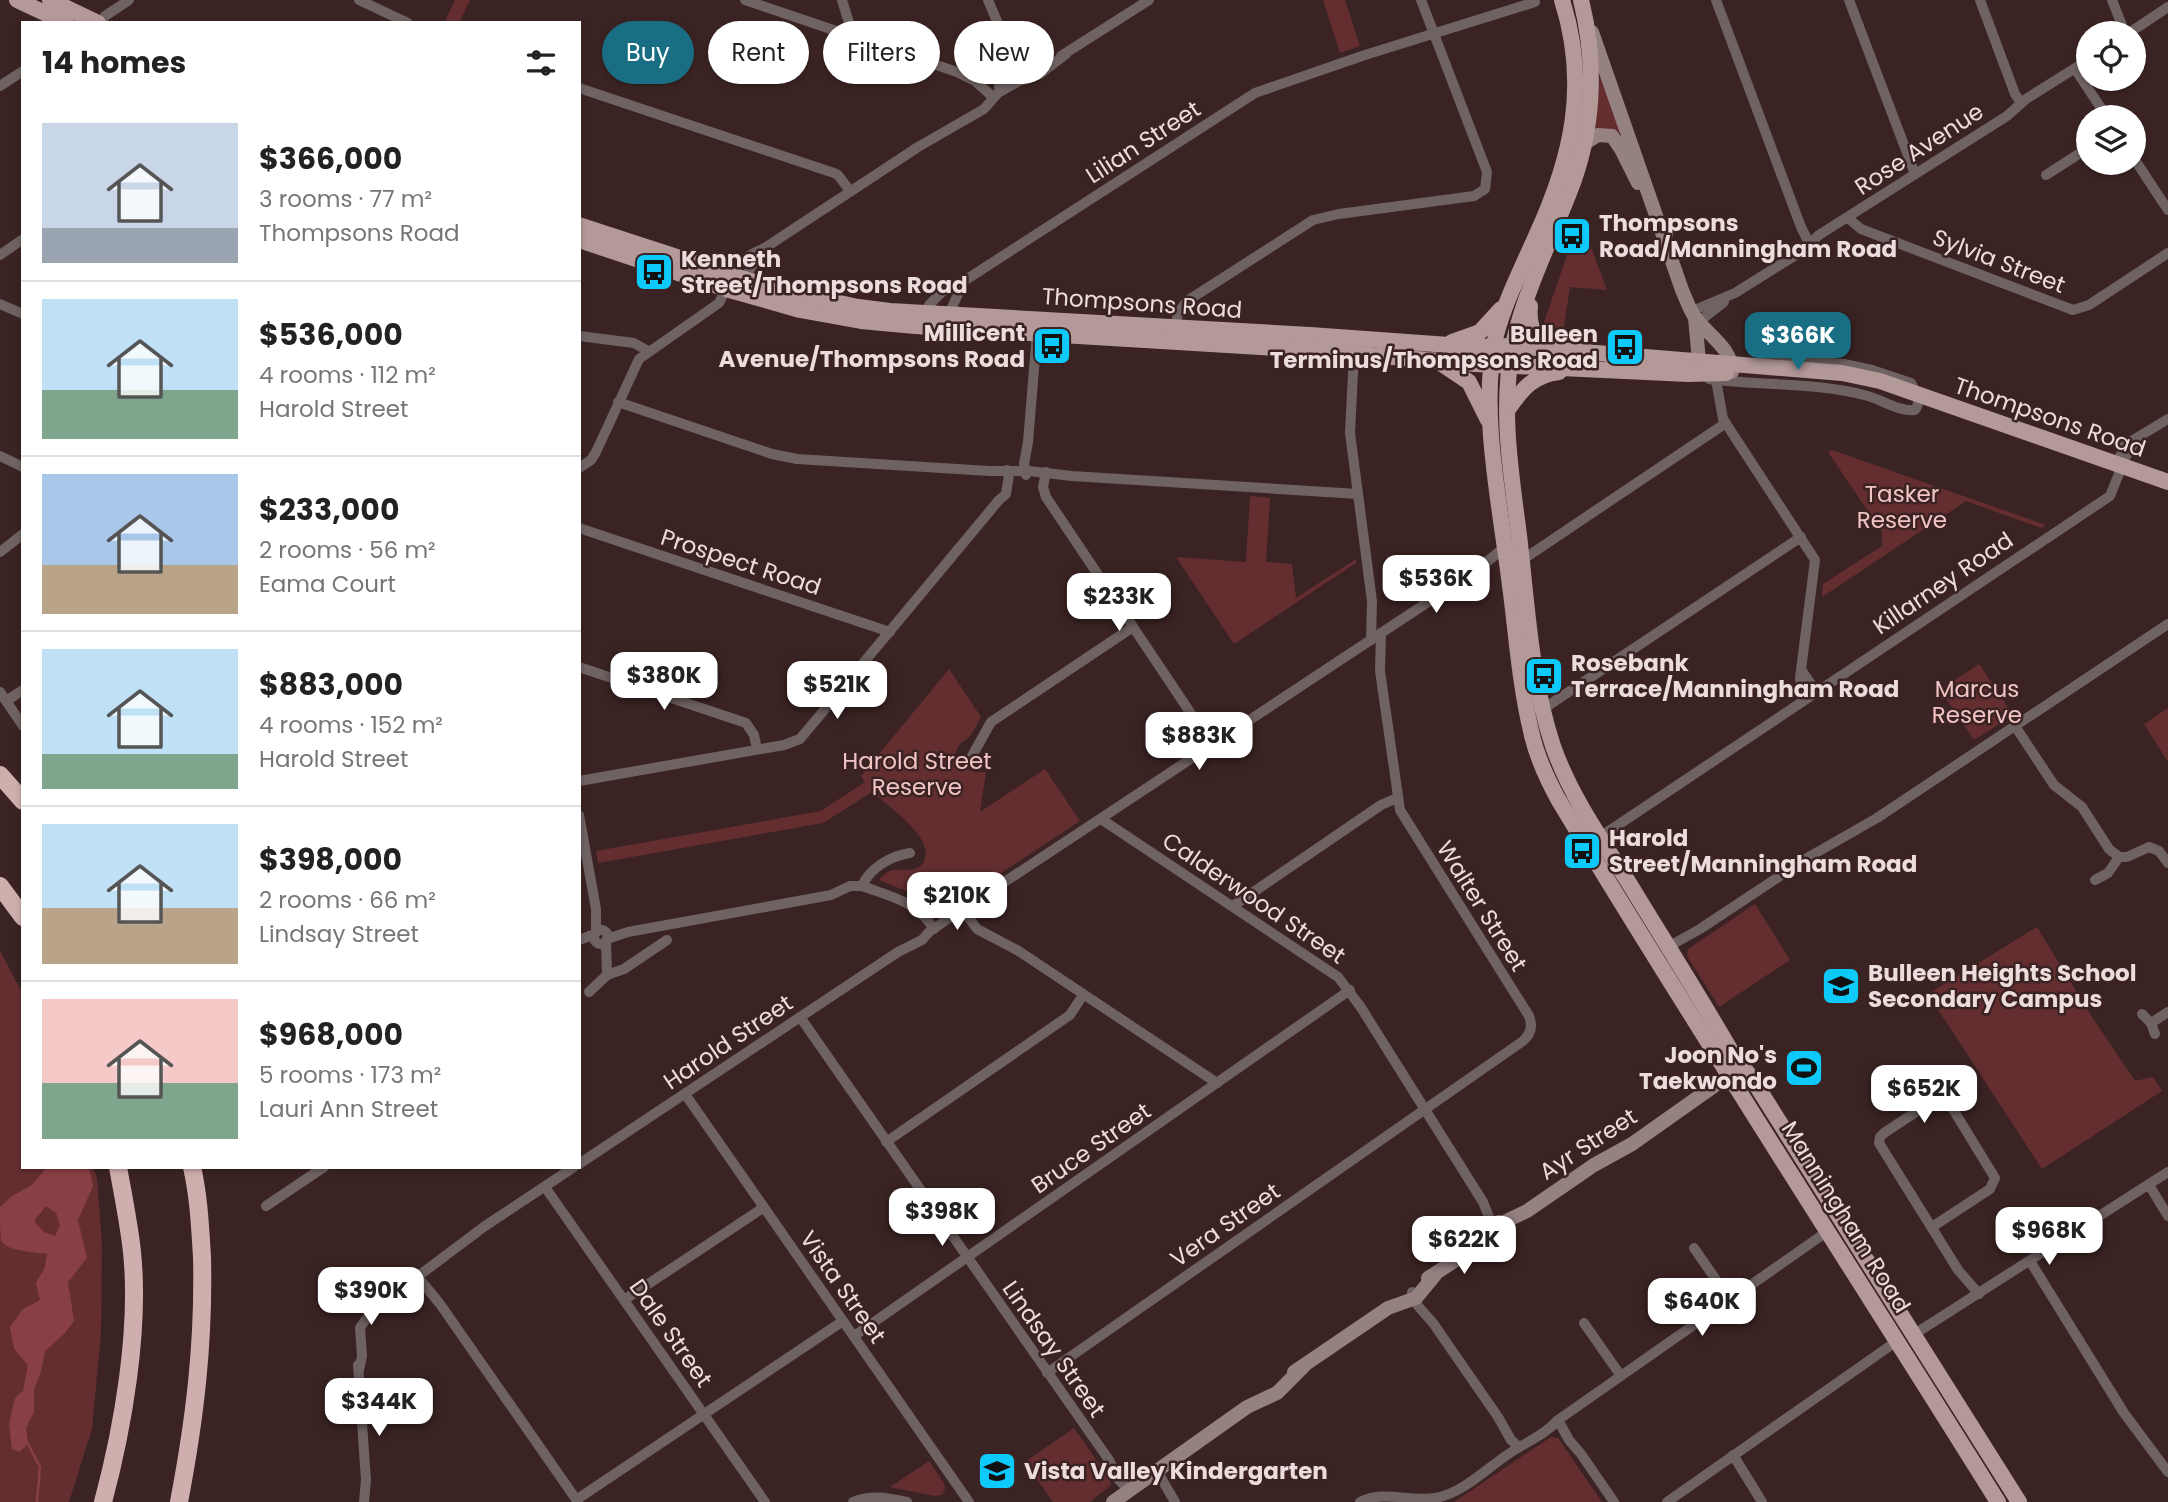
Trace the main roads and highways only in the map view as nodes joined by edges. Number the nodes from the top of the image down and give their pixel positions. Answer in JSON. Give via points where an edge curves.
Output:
{"nodes":[{"id":1,"x":17,"y":0,"type":"edge"},
{"id":2,"x":50,"y":0,"type":"edge"},
{"id":3,"x":1562,"y":0,"type":"edge"},
{"id":4,"x":1583,"y":6,"type":"edge"},
{"id":5,"x":79,"y":19,"type":"edge"},
{"id":6,"x":62,"y":21,"type":"edge"},
{"id":7,"x":581,"y":227,"type":"edge"},
{"id":8,"x":581,"y":241,"type":"edge"},
{"id":9,"x":734,"y":282,"type":"junction"},
{"id":10,"x":1532,"y":286,"type":"junction"},
{"id":11,"x":1512,"y":290,"type":"junction"},
{"id":12,"x":932,"y":320,"type":"junction"},
{"id":13,"x":1034,"y":329,"type":"junction"},
{"id":14,"x":1175,"y":335,"type":"junction"},
{"id":15,"x":1494,"y":346,"type":"junction"},
{"id":16,"x":1513,"y":346,"type":"junction"},
{"id":17,"x":1549,"y":349,"type":"junction"},
{"id":18,"x":1436,"y":353,"type":"junction"},
{"id":19,"x":1491,"y":365,"type":"junction"},
{"id":20,"x":1511,"y":365,"type":"junction"},
{"id":21,"x":1732,"y":368,"type":"junction"},
{"id":22,"x":1579,"y":369,"type":"junction"},
{"id":23,"x":1702,"y":372,"type":"junction"},
{"id":24,"x":1918,"y":399,"type":"junction"},
{"id":25,"x":1508,"y":410,"type":"junction"},
{"id":26,"x":1492,"y":429,"type":"junction"},
{"id":27,"x":2118,"y":469,"type":"junction"},
{"id":28,"x":2168,"y":482,"type":"edge"},
{"id":29,"x":2168,"y":492,"type":"edge"},
{"id":30,"x":0,"y":775,"type":"edge"},
{"id":31,"x":21,"y":799,"type":"edge"},
{"id":32,"x":0,"y":886,"type":"edge"},
{"id":33,"x":21,"y":914,"type":"edge"},
{"id":34,"x":1667,"y":954,"type":"junction"},
{"id":35,"x":118,"y":1169,"type":"edge"},
{"id":36,"x":192,"y":1169,"type":"edge"},
{"id":37,"x":103,"y":1502,"type":"edge"},
{"id":38,"x":179,"y":1502,"type":"edge"},
{"id":39,"x":1998,"y":1502,"type":"edge"},
{"id":40,"x":2019,"y":1502,"type":"edge"}],
"edges":[{"from":1,"to":6,"type":"main road"},
{"from":2,"to":5,"type":"main road"},
{"from":3,"to":11,"type":"main road","name":"Manningham Road","via":[[1576,76],[1572,132],[1558,185]]},
{"from":4,"to":10,"type":"main road","name":"Manningham Road","via":[[1592,70],[1585,143]]},
{"from":7,"to":9,"type":"main road","name":"Thompsons Road"},
{"from":8,"to":9,"type":"main road","name":"Thompsons Road"},
{"from":9,"to":12,"type":"main road","name":"Thompsons Road"},
{"from":10,"to":16,"type":"main road","name":"Manningham Road"},
{"from":10,"to":17,"type":"main road","via":[[1531,327]]},
{"from":11,"to":15,"type":"main road","name":"Manningham Road"},
{"from":11,"to":18,"type":"main road","via":[[1480,332]]},
{"from":12,"to":13,"type":"main road","name":"Thompsons Road"},
{"from":12,"to":13,"type":"main road","name":"Thompsons Road","via":[[949,315]]},
{"from":13,"to":14,"type":"main road","name":"Thompsons Road"},
{"from":14,"to":18,"type":"main road","name":"Thompsons Road","via":[[1354,353]]},
{"from":14,"to":18,"type":"main road","name":"Thompsons Road","via":[[1310,335]]},
{"from":15,"to":16,"type":"main road","name":"Thompsons Road"},
{"from":15,"to":18,"type":"main road","name":"Thompsons Road"},
{"from":15,"to":19,"type":"main road","name":"Manningham Road"},
{"from":16,"to":17,"type":"main road","name":"Thompsons Road"},
{"from":16,"to":20,"type":"main road","name":"Manningham Road"},
{"from":17,"to":23,"type":"main road","name":"Thompsons Road"},
{"from":18,"to":19,"type":"main road","name":"Thompsons Road"},
{"from":18,"to":26,"type":"main road","via":[[1469,382]]},
{"from":19,"to":20,"type":"main road","name":"Thompsons Road"},
{"from":19,"to":26,"type":"main road","name":"Manningham Road"},
{"from":20,"to":22,"type":"main road","name":"Thompsons Road"},
{"from":20,"to":25,"type":"main road","name":"Manningham Road"},
{"from":21,"to":23,"type":"main road","name":"Thompsons Road"},
{"from":21,"to":24,"type":"main road","name":"Thompsons Road","via":[[1843,382]]},
{"from":21,"to":24,"type":"main road","name":"Thompsons Road","via":[[1852,374]]},
{"from":22,"to":23,"type":"main road","name":"Thompsons Road"},
{"from":22,"to":25,"type":"main road","via":[[1534,379]]},
{"from":24,"to":27,"type":"main road","name":"Thompsons Road"},
{"from":25,"to":34,"type":"main road","name":"Manningham Road","via":[[1510,467],[1543,709],[1573,792]]},
{"from":26,"to":34,"type":"main road","name":"Manningham Road","via":[[1527,712],[1542,765],[1558,799]]},
{"from":27,"to":28,"type":"main road","name":"Thompsons Road"},
{"from":27,"to":29,"type":"main road","name":"Thompsons Road"},
{"from":30,"to":31,"type":"highway"},
{"from":32,"to":33,"type":"highway"},
{"from":34,"to":39,"type":"main road","name":"Manningham Road","via":[[1728,1076]]},
{"from":34,"to":40,"type":"main road","name":"Manningham Road"},
{"from":35,"to":37,"type":"highway","via":[[132,1254],[132,1319],[121,1425]]},
{"from":36,"to":38,"type":"highway","via":[[200,1199],[203,1309],[194,1420]]}]}
